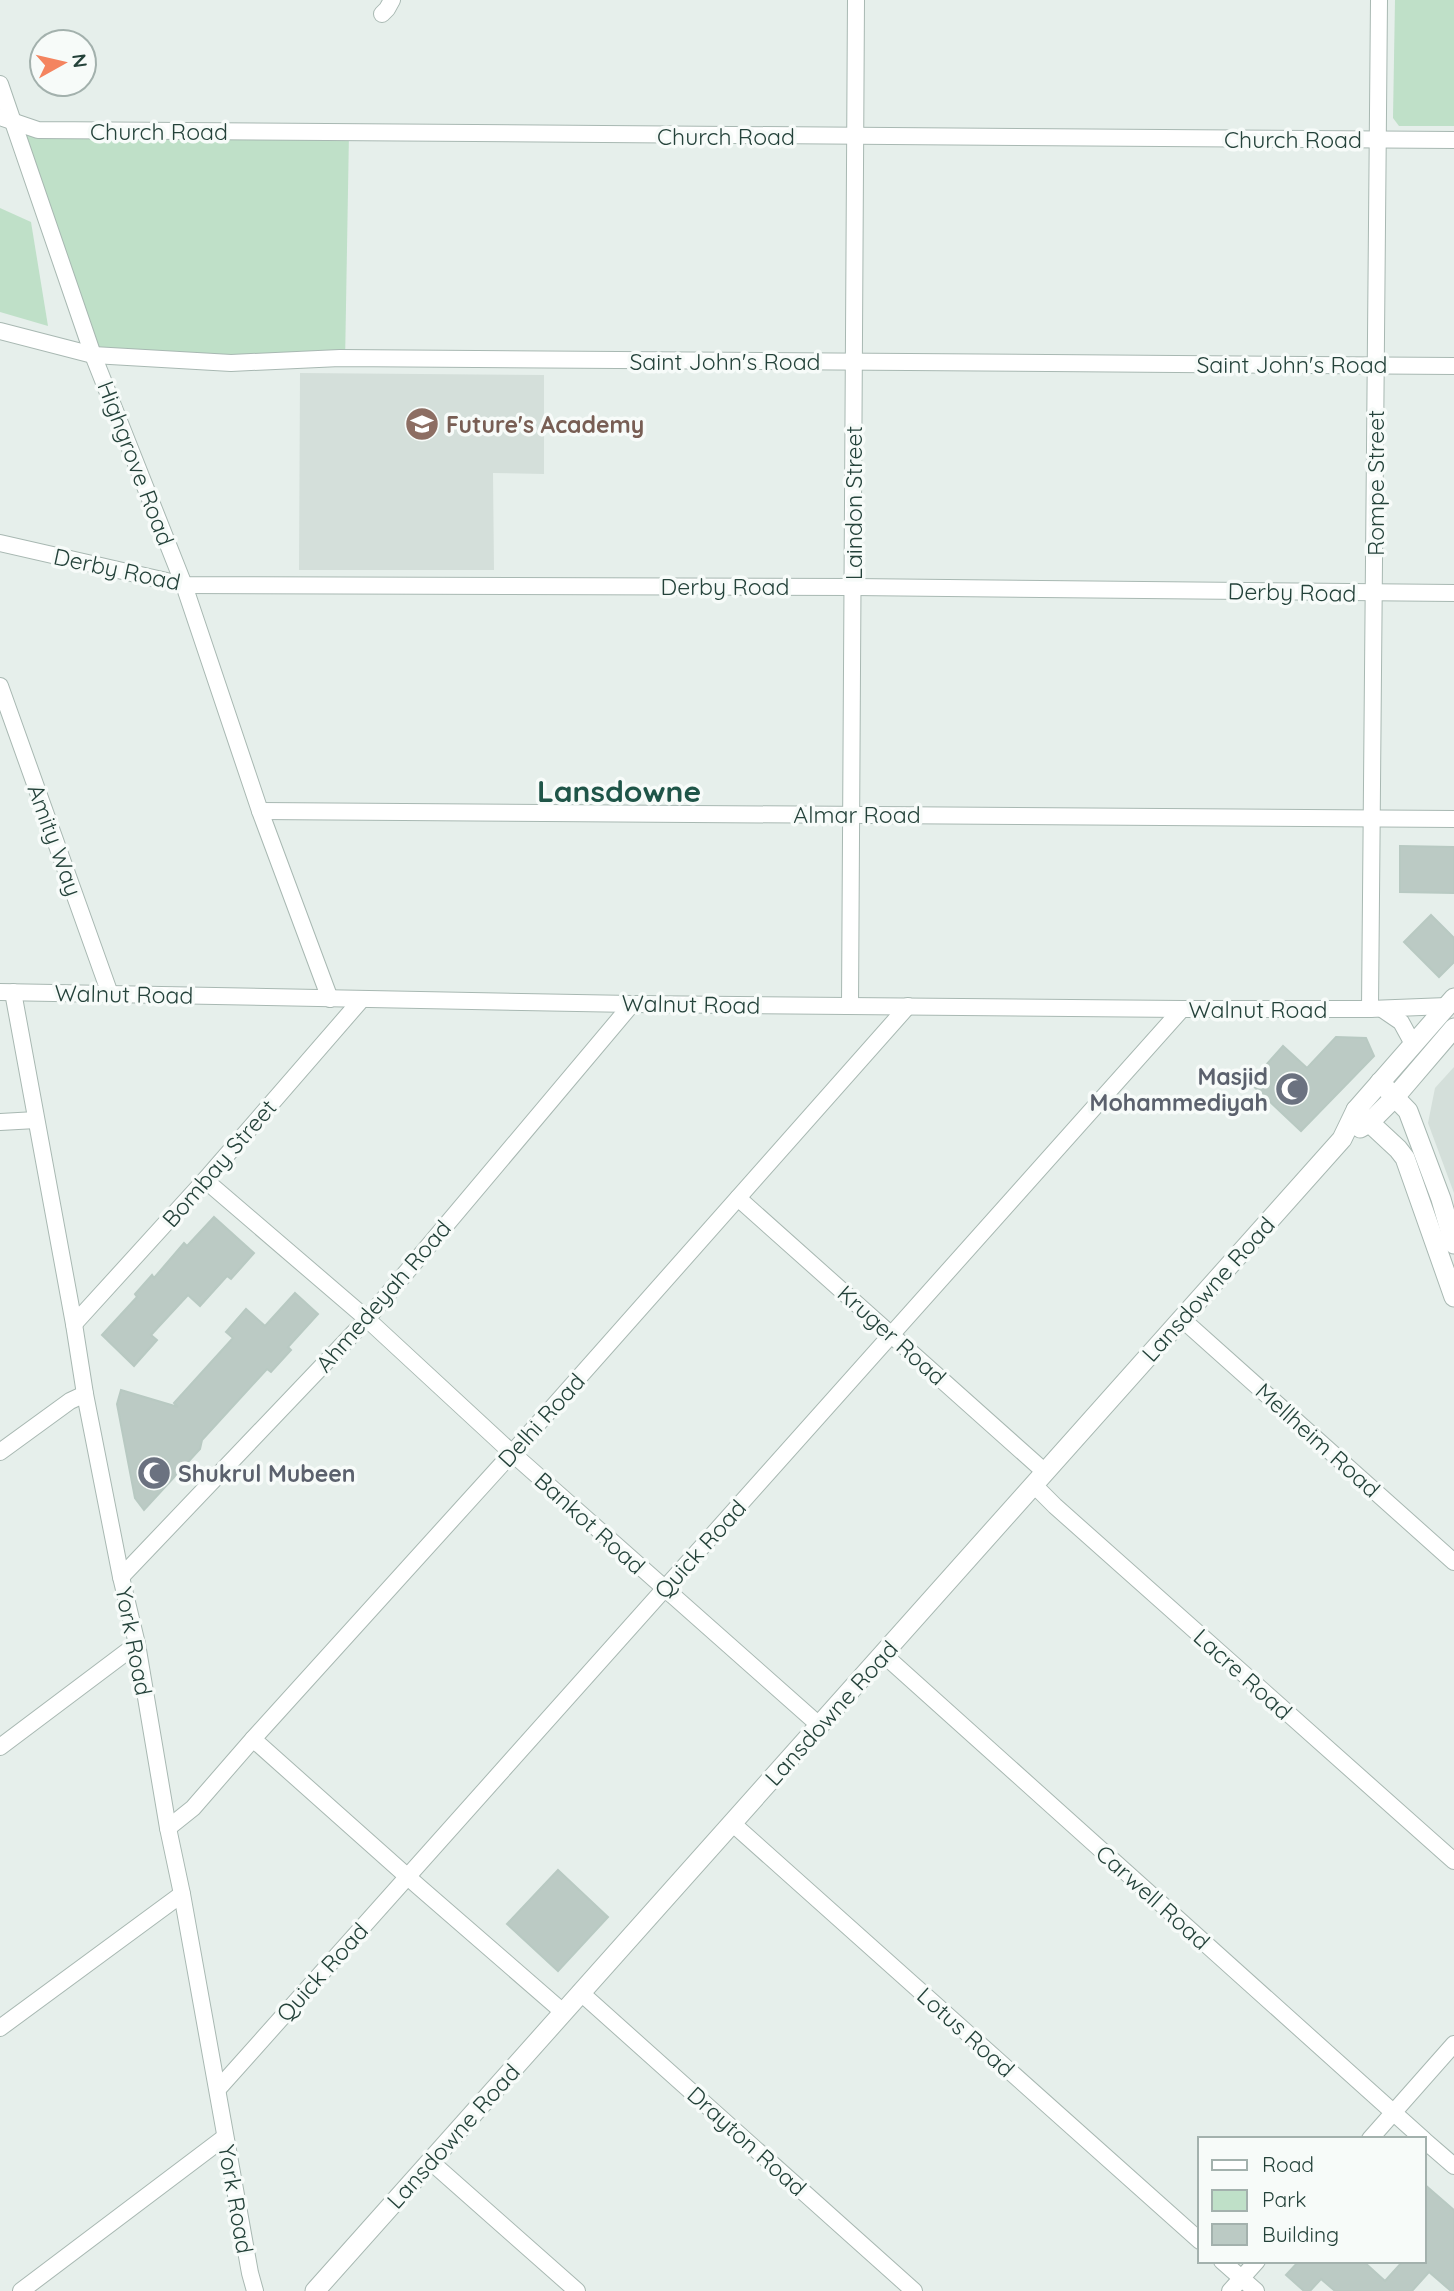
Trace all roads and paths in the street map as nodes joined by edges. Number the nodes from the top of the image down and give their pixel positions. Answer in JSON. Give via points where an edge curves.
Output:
{"nodes":[{"id":1,"x":392,"y":0,"type":"edge"},
{"id":2,"x":856,"y":0,"type":"edge"},
{"id":3,"x":1379,"y":0,"type":"edge"},
{"id":4,"x":382,"y":14,"type":"dead end"},
{"id":5,"x":0,"y":84,"type":"edge"},
{"id":6,"x":7,"y":120,"type":"edge"},
{"id":7,"x":855,"y":137,"type":"junction"},
{"id":8,"x":1377,"y":139,"type":"junction"},
{"id":9,"x":1454,"y":140,"type":"edge"},
{"id":10,"x":0,"y":331,"type":"edge"},
{"id":11,"x":93,"y":355,"type":"junction"},
{"id":12,"x":854,"y":362,"type":"junction"},
{"id":13,"x":1375,"y":365,"type":"junction"},
{"id":14,"x":1454,"y":366,"type":"edge"},
{"id":15,"x":0,"y":543,"type":"edge"},
{"id":16,"x":184,"y":585,"type":"junction"},
{"id":17,"x":853,"y":587,"type":"junction"},
{"id":18,"x":1375,"y":592,"type":"junction"},
{"id":19,"x":1454,"y":593,"type":"edge"},
{"id":20,"x":0,"y":686,"type":"edge"},
{"id":21,"x":260,"y":811,"type":"junction"},
{"id":22,"x":851,"y":813,"type":"junction"},
{"id":23,"x":1373,"y":817,"type":"junction"},
{"id":24,"x":1454,"y":819,"type":"edge"},
{"id":25,"x":6,"y":992,"type":"edge"},
{"id":26,"x":110,"y":994,"type":"junction"},
{"id":27,"x":330,"y":999,"type":"junction"},
{"id":28,"x":362,"y":999,"type":"junction"},
{"id":29,"x":1450,"y":1002,"type":"edge"},
{"id":30,"x":632,"y":1004,"type":"junction"},
{"id":31,"x":850,"y":1005,"type":"junction"},
{"id":32,"x":908,"y":1006,"type":"junction"},
{"id":33,"x":1182,"y":1009,"type":"junction"},
{"id":34,"x":1376,"y":1009,"type":"junction"},
{"id":35,"x":1454,"y":1028,"type":"edge"},
{"id":36,"x":1413,"y":1044,"type":"junction"},
{"id":37,"x":1380,"y":1082,"type":"junction"},
{"id":38,"x":1395,"y":1097,"type":"junction"},
{"id":39,"x":1362,"y":1117,"type":"junction"},
{"id":40,"x":36,"y":1120,"type":"junction"},
{"id":41,"x":0,"y":1122,"type":"edge"},
{"id":42,"x":205,"y":1180,"type":"junction"},
{"id":43,"x":738,"y":1198,"type":"junction"},
{"id":44,"x":1454,"y":1244,"type":"edge"},
{"id":45,"x":1454,"y":1297,"type":"edge"},
{"id":46,"x":367,"y":1319,"type":"junction"},
{"id":47,"x":1182,"y":1319,"type":"junction"},
{"id":48,"x":74,"y":1324,"type":"junction"},
{"id":49,"x":891,"y":1335,"type":"junction"},
{"id":50,"x":85,"y":1394,"type":"junction"},
{"id":51,"x":0,"y":1452,"type":"edge"},
{"id":52,"x":512,"y":1453,"type":"junction"},
{"id":53,"x":1040,"y":1478,"type":"junction"},
{"id":54,"x":1454,"y":1562,"type":"edge"},
{"id":55,"x":121,"y":1577,"type":"junction"},
{"id":56,"x":665,"y":1589,"type":"junction"},
{"id":57,"x":136,"y":1644,"type":"junction"},
{"id":58,"x":883,"y":1654,"type":"junction"},
{"id":59,"x":819,"y":1724,"type":"junction"},
{"id":60,"x":253,"y":1739,"type":"junction"},
{"id":61,"x":0,"y":1747,"type":"edge"},
{"id":62,"x":732,"y":1823,"type":"junction"},
{"id":63,"x":168,"y":1828,"type":"junction"},
{"id":64,"x":1454,"y":1861,"type":"edge"},
{"id":65,"x":407,"y":1877,"type":"junction"},
{"id":66,"x":182,"y":1894,"type":"junction"},
{"id":67,"x":580,"y":1992,"type":"junction"},
{"id":68,"x":563,"y":2011,"type":"junction"},
{"id":69,"x":0,"y":2028,"type":"edge"},
{"id":70,"x":1454,"y":2044,"type":"edge"},
{"id":71,"x":218,"y":2089,"type":"junction"},
{"id":72,"x":1394,"y":2113,"type":"junction"},
{"id":73,"x":225,"y":2137,"type":"junction"},
{"id":74,"x":1372,"y":2137,"type":"edge"},
{"id":75,"x":1422,"y":2137,"type":"edge"},
{"id":76,"x":1426,"y":2141,"type":"edge"},
{"id":77,"x":430,"y":2161,"type":"junction"},
{"id":78,"x":1454,"y":2166,"type":"edge"},
{"id":79,"x":1198,"y":2239,"type":"edge"},
{"id":80,"x":1224,"y":2263,"type":"edge"},
{"id":81,"x":1255,"y":2263,"type":"edge"},
{"id":82,"x":1241,"y":2278,"type":"junction"},
{"id":83,"x":21,"y":2291,"type":"edge"},
{"id":84,"x":255,"y":2291,"type":"edge"},
{"id":85,"x":315,"y":2291,"type":"edge"},
{"id":86,"x":577,"y":2291,"type":"edge"},
{"id":87,"x":914,"y":2291,"type":"edge"},
{"id":88,"x":1230,"y":2291,"type":"edge"},
{"id":89,"x":1256,"y":2291,"type":"edge"}],
"edges":[{"from":1,"to":4,"type":"street"},
{"from":2,"to":7,"type":"street","name":"Laindon Street"},
{"from":3,"to":8,"type":"street","name":"Rompe Street"},
{"from":5,"to":6,"type":"street","name":"Highgrove Road"},
{"from":6,"to":7,"type":"street","name":"Church Road","via":[[38,130]]},
{"from":6,"to":11,"type":"street","name":"Highgrove Road"},
{"from":7,"to":8,"type":"street","name":"Church Road"},
{"from":7,"to":12,"type":"street","name":"Laindon Street"},
{"from":8,"to":9,"type":"street","name":"Church Road"},
{"from":8,"to":13,"type":"street","name":"Rompe Street"},
{"from":10,"to":11,"type":"street","name":"Saint John's Road"},
{"from":11,"to":12,"type":"street","name":"Saint John's Road","via":[[231,363],[340,358]]},
{"from":11,"to":16,"type":"street","name":"Highgrove Road"},
{"from":12,"to":13,"type":"street","name":"Saint John's Road"},
{"from":12,"to":17,"type":"street","name":"Laindon Street"},
{"from":13,"to":14,"type":"street","name":"Saint John's Road"},
{"from":13,"to":18,"type":"street","name":"Rompe Street"},
{"from":15,"to":16,"type":"street","name":"Derby Road"},
{"from":16,"to":17,"type":"street","name":"Derby Road"},
{"from":16,"to":21,"type":"street","name":"Highgrove Road"},
{"from":17,"to":18,"type":"street","name":"Derby Road"},
{"from":17,"to":22,"type":"street","name":"Laindon Street"},
{"from":18,"to":19,"type":"street","name":"Derby Road"},
{"from":18,"to":23,"type":"street","name":"Rompe Street"},
{"from":20,"to":26,"type":"street","name":"Amity Way"},
{"from":21,"to":22,"type":"street","name":"Almar Road"},
{"from":21,"to":27,"type":"street","name":"Highgrove Road"},
{"from":22,"to":23,"type":"street","name":"Almar Road"},
{"from":22,"to":31,"type":"street","name":"Laindon Street"},
{"from":23,"to":24,"type":"street","name":"Almar Road"},
{"from":23,"to":34,"type":"street","name":"Rompe Street"},
{"from":25,"to":26,"type":"street","name":"Walnut Road"},
{"from":25,"to":40,"type":"street","name":"York Road"},
{"from":26,"to":27,"type":"street","name":"Walnut Road"},
{"from":27,"to":28,"type":"street","name":"Walnut Road"},
{"from":28,"to":30,"type":"street","name":"Walnut Road"},
{"from":28,"to":42,"type":"street","name":"Bombay Street"},
{"from":29,"to":34,"type":"street","name":"Walnut Road"},
{"from":29,"to":36,"type":"street","name":"Lansdowne Road"},
{"from":30,"to":31,"type":"street","name":"Walnut Road"},
{"from":30,"to":46,"type":"street","name":"Ahmedeyah Road"},
{"from":31,"to":32,"type":"street","name":"Walnut Road"},
{"from":32,"to":33,"type":"street","name":"Walnut Road"},
{"from":32,"to":43,"type":"street","name":"Delhi Road"},
{"from":33,"to":34,"type":"street","name":"Walnut Road"},
{"from":33,"to":49,"type":"street","name":"Quick Road"},
{"from":34,"to":36,"type":"street","via":[[1401,1022]]},
{"from":35,"to":38,"type":"street","name":"Lansdowne Road"},
{"from":36,"to":37,"type":"street","name":"Lansdowne Road"},
{"from":37,"to":38,"type":"street"},
{"from":37,"to":39,"type":"street","name":"Lansdowne Road"},
{"from":38,"to":39,"type":"street","name":"Lansdowne Road"},
{"from":38,"to":44,"type":"street","via":[[1408,1111]]},
{"from":39,"to":45,"type":"street","via":[[1405,1158]]},
{"from":39,"to":47,"type":"street","name":"Lansdowne Road"},
{"from":40,"to":41,"type":"street"},
{"from":40,"to":48,"type":"street","name":"York Road"},
{"from":42,"to":46,"type":"street","name":"Bankot Road"},
{"from":42,"to":48,"type":"street","name":"Bombay Street"},
{"from":43,"to":49,"type":"street","name":"Kruger Road"},
{"from":43,"to":52,"type":"street","name":"Delhi Road"},
{"from":46,"to":52,"type":"street","name":"Bankot Road"},
{"from":46,"to":55,"type":"street","name":"Ahmedeyah Road"},
{"from":47,"to":53,"type":"street","name":"Lansdowne Road"},
{"from":47,"to":54,"type":"street","name":"Mellheim Road"},
{"from":48,"to":50,"type":"street","name":"York Road"},
{"from":49,"to":53,"type":"street","name":"Kruger Road"},
{"from":49,"to":56,"type":"street","name":"Quick Road"},
{"from":50,"to":51,"type":"street"},
{"from":50,"to":55,"type":"street","name":"York Road"},
{"from":52,"to":56,"type":"street","name":"Bankot Road"},
{"from":52,"to":60,"type":"street","name":"Delhi Road"},
{"from":53,"to":58,"type":"street","name":"Lansdowne Road"},
{"from":53,"to":64,"type":"street","name":"Lacre Road","via":[[1055,1506]]},
{"from":55,"to":57,"type":"street","name":"York Road"},
{"from":56,"to":59,"type":"street","name":"Bankot Road"},
{"from":56,"to":65,"type":"street","name":"Quick Road"},
{"from":57,"to":61,"type":"street"},
{"from":57,"to":63,"type":"street","name":"York Road"},
{"from":58,"to":59,"type":"street","name":"Lansdowne Road"},
{"from":58,"to":72,"type":"street","name":"Carwell Road"},
{"from":59,"to":62,"type":"street","name":"Lansdowne Road"},
{"from":60,"to":63,"type":"street","name":"Delhi Road","via":[[193,1808]]},
{"from":60,"to":65,"type":"street"},
{"from":62,"to":67,"type":"street","name":"Lansdowne Road"},
{"from":62,"to":79,"type":"street","name":"Lotus Road"},
{"from":63,"to":66,"type":"street","name":"York Road"},
{"from":65,"to":68,"type":"street"},
{"from":65,"to":71,"type":"street","name":"Quick Road"},
{"from":66,"to":69,"type":"street"},
{"from":66,"to":71,"type":"street","name":"York Road"},
{"from":67,"to":68,"type":"street","name":"Lansdowne Road"},
{"from":67,"to":87,"type":"street","name":"Drayton Road"},
{"from":68,"to":77,"type":"street","name":"Lansdowne Road"},
{"from":70,"to":72,"type":"street"},
{"from":71,"to":73,"type":"street","name":"York Road"},
{"from":72,"to":74,"type":"street"},
{"from":72,"to":75,"type":"street","name":"Carwell Road"},
{"from":73,"to":83,"type":"street"},
{"from":73,"to":84,"type":"street","name":"York Road"},
{"from":76,"to":78,"type":"street","name":"Carwell Road"},
{"from":77,"to":85,"type":"street","name":"Lansdowne Road"},
{"from":77,"to":86,"type":"street"},
{"from":80,"to":82,"type":"street"},
{"from":81,"to":82,"type":"street"},
{"from":82,"to":88,"type":"street"},
{"from":82,"to":89,"type":"street"}]}
